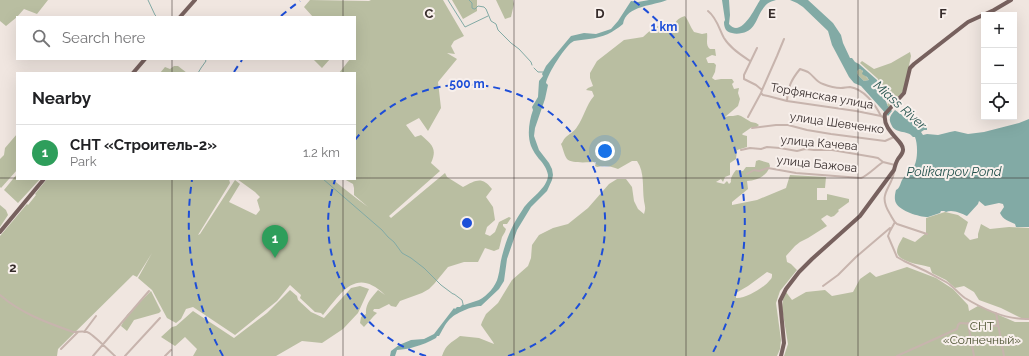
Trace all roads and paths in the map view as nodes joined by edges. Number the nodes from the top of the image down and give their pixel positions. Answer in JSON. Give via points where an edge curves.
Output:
{"nodes":[{"id":1,"x":195,"y":0,"type":"edge"},
{"id":2,"x":1011,"y":0,"type":"edge"},
{"id":3,"x":708,"y":11,"type":"dead end"},
{"id":4,"x":181,"y":16,"type":"edge"},
{"id":5,"x":784,"y":39,"type":"dead end"},
{"id":6,"x":757,"y":48,"type":"dead end"},
{"id":7,"x":144,"y":60,"type":"edge"},
{"id":8,"x":750,"y":61,"type":"junction"},
{"id":9,"x":135,"y":72,"type":"edge"},
{"id":10,"x":761,"y":91,"type":"junction"},
{"id":11,"x":788,"y":101,"type":"junction"},
{"id":12,"x":884,"y":116,"type":"junction"},
{"id":13,"x":748,"y":117,"type":"dead end"},
{"id":14,"x":752,"y":128,"type":"dead end"},
{"id":15,"x":894,"y":137,"type":"junction"},
{"id":16,"x":741,"y":150,"type":"dead end"},
{"id":17,"x":883,"y":162,"type":"junction"},
{"id":18,"x":895,"y":165,"type":"junction"},
{"id":19,"x":894,"y":170,"type":"junction"},
{"id":20,"x":747,"y":174,"type":"dead end"},
{"id":21,"x":43,"y":180,"type":"edge"},
{"id":22,"x":894,"y":222,"type":"junction"},
{"id":23,"x":892,"y":226,"type":"junction"},
{"id":24,"x":0,"y":232,"type":"edge"},
{"id":25,"x":927,"y":234,"type":"dead end"},
{"id":26,"x":823,"y":286,"type":"dead end"},
{"id":27,"x":149,"y":291,"type":"dead end"},
{"id":28,"x":0,"y":295,"type":"edge"},
{"id":29,"x":996,"y":313,"type":"junction"},
{"id":30,"x":96,"y":316,"type":"dead end"},
{"id":31,"x":160,"y":318,"type":"dead end"},
{"id":32,"x":1029,"y":319,"type":"edge"},
{"id":33,"x":968,"y":323,"type":"junction"},
{"id":34,"x":998,"y":326,"type":"junction"},
{"id":35,"x":78,"y":332,"type":"junction"},
{"id":36,"x":84,"y":332,"type":"junction"},
{"id":37,"x":102,"y":345,"type":"junction"},
{"id":38,"x":61,"y":350,"type":"dead end"},
{"id":39,"x":171,"y":350,"type":"dead end"},
{"id":40,"x":93,"y":356,"type":"edge"},
{"id":41,"x":115,"y":356,"type":"edge"},
{"id":42,"x":125,"y":356,"type":"edge"},
{"id":43,"x":165,"y":356,"type":"edge"},
{"id":44,"x":781,"y":356,"type":"edge"},
{"id":45,"x":897,"y":356,"type":"edge"},
{"id":46,"x":974,"y":356,"type":"edge"},
{"id":47,"x":1004,"y":356,"type":"edge"}],
"edges":[{"from":1,"to":4,"type":"main road"},
{"from":2,"to":12,"type":"main road","via":[[968,22],[914,64],[910,68],[904,93]]},
{"from":3,"to":8,"type":"street","via":[[713,15],[724,39]]},
{"from":5,"to":10,"type":"street"},
{"from":6,"to":8,"type":"street"},
{"from":7,"to":9,"type":"main road"},
{"from":8,"to":10,"type":"street","name":"Торфянская улица","via":[[744,79],[756,85]]},
{"from":10,"to":11,"type":"street","name":"Торфянская улица","via":[[763,95]]},
{"from":10,"to":13,"type":"street"},
{"from":11,"to":12,"type":"street","name":"Торфянская улица"},
{"from":11,"to":12,"type":"street","via":[[788,89],[800,69],[807,71],[824,85],[858,89]]},
{"from":12,"to":15,"type":"main road","via":[[887,127]]},
{"from":14,"to":15,"type":"street","name":"улица Шевченко","via":[[788,124],[815,131],[885,141]]},
{"from":15,"to":18,"type":"main road","via":[[903,148]]},
{"from":16,"to":17,"type":"street","name":"улица Качева","via":[[767,147],[832,150],[878,158]]},
{"from":17,"to":18,"type":"street","name":"улица Качева"},
{"from":17,"to":20,"type":"street","name":"улица Бажова","via":[[864,178],[796,173],[768,168]]},
{"from":18,"to":19,"type":"main road"},
{"from":19,"to":22,"type":"street","via":[[884,197],[886,208]]},
{"from":19,"to":44,"type":"main road","via":[[860,216],[812,259],[786,289],[780,301],[784,343]]},
{"from":21,"to":24,"type":"main road"},
{"from":22,"to":23,"type":"street"},
{"from":22,"to":25,"type":"street"},
{"from":23,"to":26,"type":"street"},
{"from":23,"to":29,"type":"street","via":[[888,236],[897,257],[947,283],[965,298]]},
{"from":27,"to":37,"type":"street"},
{"from":28,"to":35,"type":"street","via":[[32,315]]},
{"from":29,"to":32,"type":"street"},
{"from":29,"to":34,"type":"street"},
{"from":30,"to":36,"type":"street"},
{"from":31,"to":42,"type":"street"},
{"from":33,"to":34,"type":"street"},
{"from":33,"to":45,"type":"street","via":[[960,323],[957,329]]},
{"from":33,"to":46,"type":"street"},
{"from":34,"to":47,"type":"street"},
{"from":35,"to":36,"type":"street"},
{"from":35,"to":38,"type":"street"},
{"from":36,"to":37,"type":"street","via":[[90,333]]},
{"from":37,"to":40,"type":"street"},
{"from":37,"to":41,"type":"street"},
{"from":39,"to":43,"type":"street"}]}
